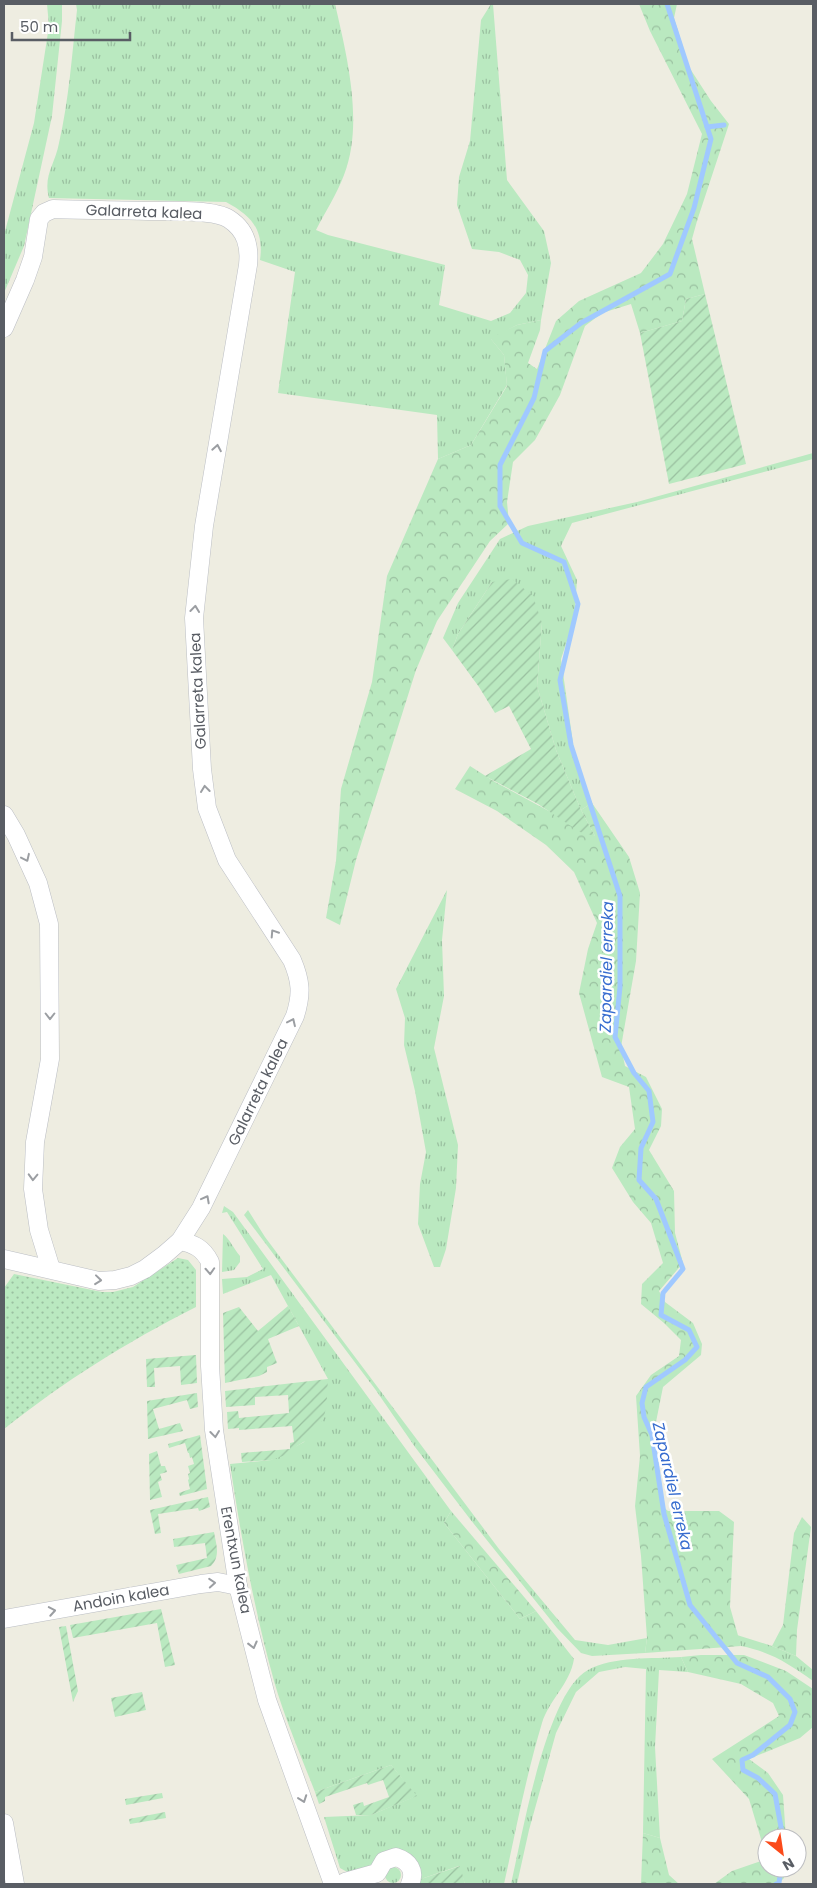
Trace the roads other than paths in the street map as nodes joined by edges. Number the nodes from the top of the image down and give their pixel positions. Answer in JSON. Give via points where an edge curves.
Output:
{"nodes":[{"id":1,"x":4,"y":328,"type":"edge"},
{"id":2,"x":4,"y":815,"type":"edge"},
{"id":3,"x":180,"y":1240,"type":"junction"},
{"id":4,"x":4,"y":1259,"type":"edge"},
{"id":5,"x":51,"y":1269,"type":"junction"},
{"id":6,"x":238,"y":1586,"type":"junction"},
{"id":7,"x":4,"y":1619,"type":"edge"},
{"id":8,"x":4,"y":1822,"type":"edge"},
{"id":9,"x":15,"y":1884,"type":"edge"},
{"id":10,"x":333,"y":1884,"type":"edge"},
{"id":11,"x":344,"y":1884,"type":"edge"},
{"id":12,"x":410,"y":1884,"type":"edge"}],
"edges":[{"from":3,"to":1,"type":"street","name":"Galarreta kalea","one_way":true,"via":[[217,1177],[295,1016],[300,998],[298,976],[292,960],[224,853],[208,808],[202,769],[194,618],[204,526],[250,249],[238,225],[227,217],[188,211],[53,209],[39,219],[33,257]]},
{"from":2,"to":5,"type":"street","one_way":true,"via":[[38,883],[48,924],[50,1059],[34,1142],[33,1189],[39,1230]]},
{"from":5,"to":3,"type":"street","name":"Galarreta kalea","one_way":true,"via":[[98,1281],[115,1280],[145,1269]]},
{"from":3,"to":6,"type":"street","name":"Erentxun kalea","one_way":true,"via":[[200,1248],[210,1262],[214,1430]]},
{"from":4,"to":5,"type":"street","name":"Galarreta kalea"},
{"from":7,"to":6,"type":"street","name":"Andoin kalea","one_way":true,"via":[[201,1584],[218,1582]]},
{"from":6,"to":10,"type":"street","name":"Erentxun kalea","one_way":true,"via":[[267,1700]]},
{"from":8,"to":9,"type":"street"},
{"from":11,"to":12,"type":"street","via":[[377,1873],[384,1861],[396,1857],[411,1868]]}]}
